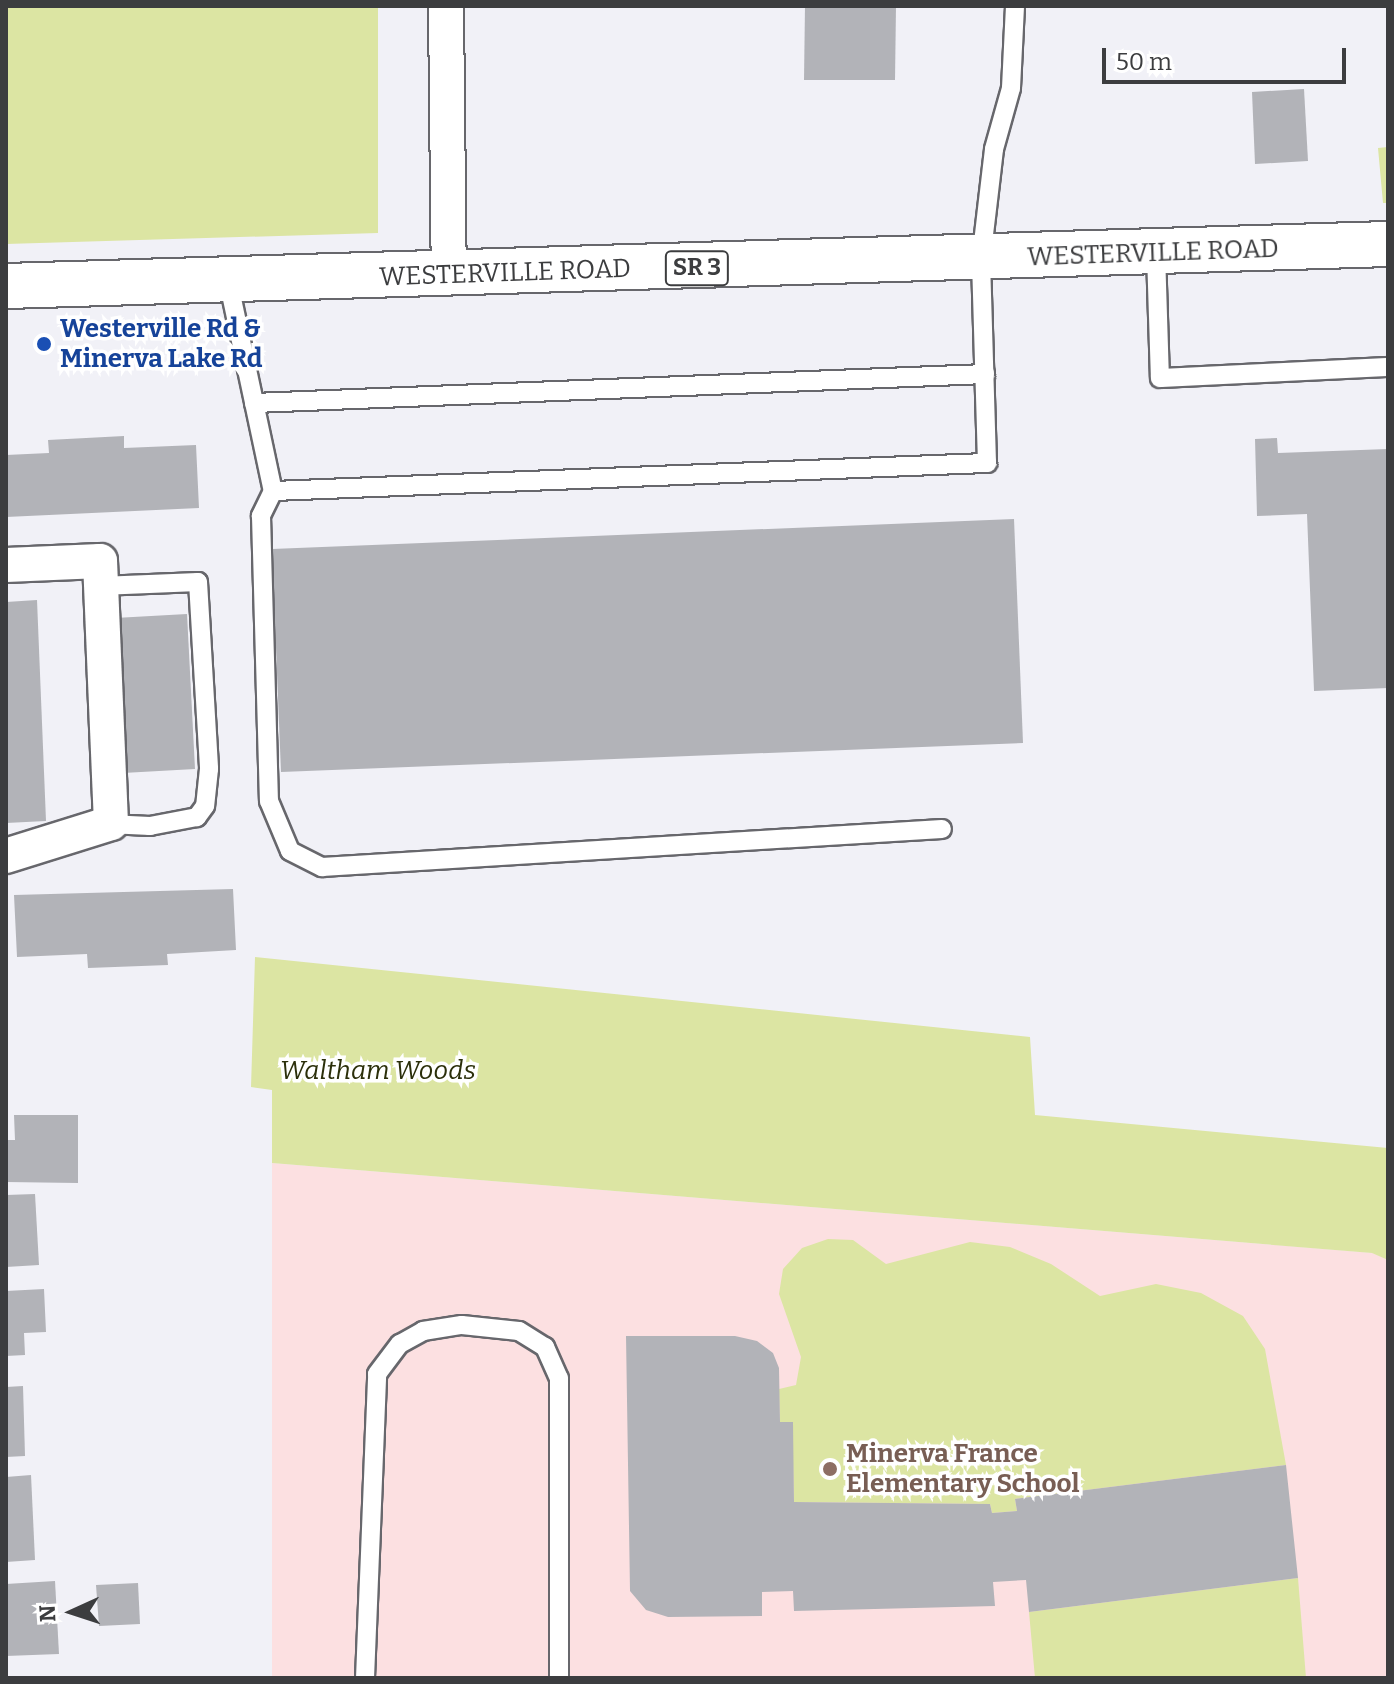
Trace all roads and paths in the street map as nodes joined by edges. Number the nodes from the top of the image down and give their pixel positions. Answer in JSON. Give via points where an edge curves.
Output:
{"nodes":[{"id":1,"x":446,"y":6,"type":"edge"},
{"id":2,"x":1015,"y":6,"type":"edge"},
{"id":3,"x":1388,"y":244,"type":"edge"},
{"id":4,"x":1156,"y":253,"type":"junction"},
{"id":5,"x":981,"y":260,"type":"junction"},
{"id":6,"x":449,"y":274,"type":"junction"},
{"id":7,"x":228,"y":280,"type":"junction"},
{"id":8,"x":6,"y":286,"type":"edge"},
{"id":9,"x":1388,"y":367,"type":"edge"},
{"id":10,"x":985,"y":374,"type":"junction"},
{"id":11,"x":254,"y":403,"type":"junction"},
{"id":12,"x":273,"y":491,"type":"junction"},
{"id":13,"x":6,"y":565,"type":"edge"},
{"id":14,"x":100,"y":586,"type":"junction"},
{"id":15,"x":108,"y":824,"type":"junction"},
{"id":16,"x":942,"y":829,"type":"dead end"},
{"id":17,"x":6,"y":856,"type":"edge"},
{"id":18,"x":365,"y":1678,"type":"edge"},
{"id":19,"x":559,"y":1678,"type":"edge"}],
"edges":[{"from":1,"to":6,"type":"street"},
{"from":2,"to":5,"type":"lane","via":[[1011,88],[994,149]]},
{"from":3,"to":4,"type":"main road","name":"WESTERVILLE ROAD","number":"SR 3"},
{"from":4,"to":5,"type":"main road","name":"WESTERVILLE ROAD","number":"SR 3"},
{"from":4,"to":9,"type":"lane","via":[[1160,378]]},
{"from":5,"to":6,"type":"main road","name":"WESTERVILLE ROAD","number":"SR 3"},
{"from":5,"to":10,"type":"lane"},
{"from":6,"to":7,"type":"main road","name":"WESTERVILLE ROAD","number":"SR 3"},
{"from":7,"to":8,"type":"main road","name":"WESTERVILLE ROAD","number":"SR 3"},
{"from":7,"to":11,"type":"lane"},
{"from":10,"to":11,"type":"lane"},
{"from":10,"to":12,"type":"lane","via":[[987,463]]},
{"from":11,"to":12,"type":"lane"},
{"from":12,"to":16,"type":"lane","via":[[261,516],[269,801],[290,851],[301,857],[322,867]]},
{"from":13,"to":14,"type":"street","via":[[100,561]]},
{"from":14,"to":15,"type":"street"},
{"from":14,"to":15,"type":"lane","via":[[198,582],[209,769],[205,806],[197,817],[150,826]]},
{"from":15,"to":17,"type":"street"},
{"from":18,"to":19,"type":"lane","via":[[377,1374],[400,1344],[423,1331],[462,1325],[519,1331],[545,1347],[559,1378]]}]}
